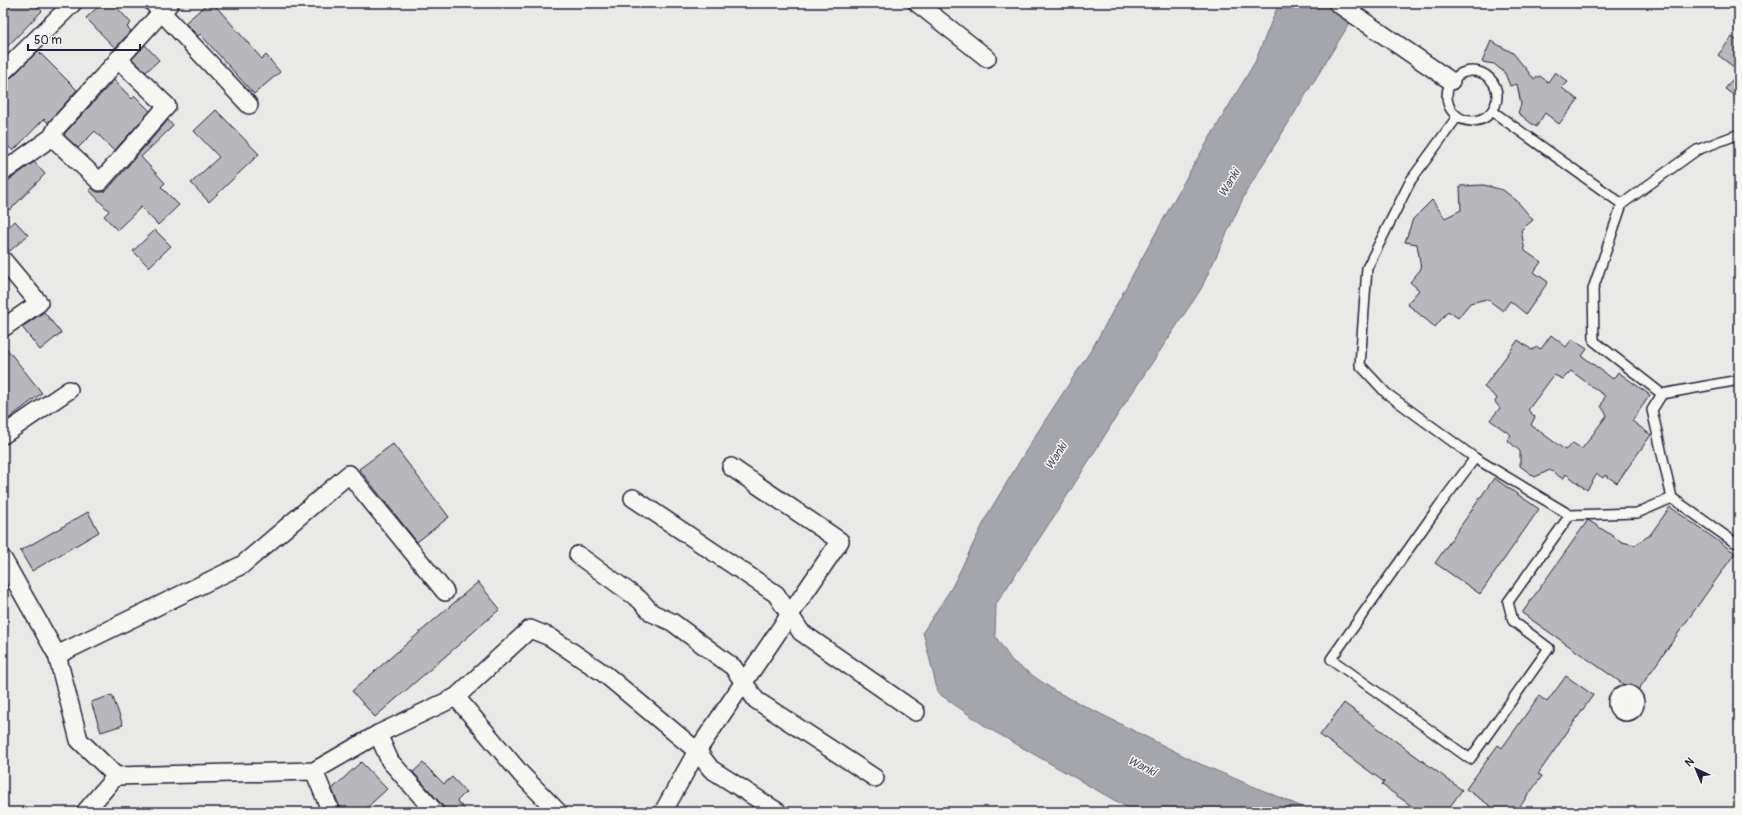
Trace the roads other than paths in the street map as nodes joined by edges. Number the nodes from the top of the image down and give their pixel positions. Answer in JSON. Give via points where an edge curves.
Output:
{"nodes":[{"id":1,"x":73,"y":3,"type":"edge"},
{"id":2,"x":917,"y":3,"type":"edge"},
{"id":3,"x":1337,"y":3,"type":"edge"},
{"id":4,"x":162,"y":6,"type":"edge"},
{"id":5,"x":988,"y":58,"type":"dead end"},
{"id":6,"x":118,"y":59,"type":"junction"},
{"id":7,"x":3,"y":72,"type":"edge"},
{"id":8,"x":1451,"y":81,"type":"junction"},
{"id":9,"x":249,"y":104,"type":"dead end"},
{"id":10,"x":1492,"y":111,"type":"junction"},
{"id":11,"x":1457,"y":117,"type":"junction"},
{"id":12,"x":1739,"y":134,"type":"edge"},
{"id":13,"x":52,"y":137,"type":"junction"},
{"id":14,"x":3,"y":166,"type":"edge"},
{"id":15,"x":1622,"y":204,"type":"junction"},
{"id":16,"x":3,"y":260,"type":"edge"},
{"id":17,"x":3,"y":328,"type":"edge"},
{"id":18,"x":1739,"y":380,"type":"edge"},
{"id":19,"x":69,"y":390,"type":"dead end"},
{"id":20,"x":1662,"y":394,"type":"junction"},
{"id":21,"x":3,"y":435,"type":"edge"},
{"id":22,"x":1475,"y":458,"type":"junction"},
{"id":23,"x":731,"y":467,"type":"dead end"},
{"id":24,"x":632,"y":498,"type":"dead end"},
{"id":25,"x":1672,"y":498,"type":"junction"},
{"id":26,"x":1570,"y":515,"type":"junction"},
{"id":27,"x":1734,"y":542,"type":"dead end"},
{"id":28,"x":578,"y":555,"type":"dead end"},
{"id":29,"x":3,"y":559,"type":"edge"},
{"id":30,"x":445,"y":592,"type":"dead end"},
{"id":31,"x":790,"y":615,"type":"junction"},
{"id":32,"x":57,"y":655,"type":"junction"},
{"id":33,"x":743,"y":683,"type":"junction"},
{"id":34,"x":456,"y":697,"type":"junction"},
{"id":35,"x":916,"y":712,"type":"dead end"},
{"id":36,"x":378,"y":734,"type":"junction"},
{"id":37,"x":696,"y":751,"type":"junction"},
{"id":38,"x":314,"y":771,"type":"junction"},
{"id":39,"x":116,"y":776,"type":"junction"},
{"id":40,"x":875,"y":778,"type":"dead end"},
{"id":41,"x":100,"y":794,"type":"junction"},
{"id":42,"x":85,"y":812,"type":"edge"},
{"id":43,"x":102,"y":812,"type":"edge"},
{"id":44,"x":331,"y":812,"type":"edge"},
{"id":45,"x":435,"y":812,"type":"edge"},
{"id":46,"x":558,"y":812,"type":"edge"},
{"id":47,"x":663,"y":812,"type":"edge"},
{"id":48,"x":778,"y":812,"type":"edge"}],
"edges":[{"from":1,"to":7,"type":"street"},
{"from":2,"to":5,"type":"street"},
{"from":3,"to":8,"type":"street"},
{"from":4,"to":6,"type":"street"},
{"from":4,"to":9,"type":"street"},
{"from":6,"to":13,"type":"street","via":[[57,127]]},
{"from":6,"to":13,"type":"street","via":[[166,106],[162,112],[100,182]]},
{"from":8,"to":10,"type":"lane","via":[[1458,74],[1468,71],[1478,71],[1486,75],[1493,82],[1497,92],[1497,102]]},
{"from":8,"to":11,"type":"lane","via":[[1446,100],[1450,110]]},
{"from":10,"to":11,"type":"lane","via":[[1485,118],[1476,121],[1466,121]]},
{"from":10,"to":15,"type":"lane"},
{"from":11,"to":22,"type":"lane","via":[[1411,180],[1367,268],[1360,365],[1386,393]]},
{"from":12,"to":15,"type":"lane","via":[[1697,150]]},
{"from":13,"to":14,"type":"street","via":[[7,169]]},
{"from":15,"to":20,"type":"lane","via":[[1593,289],[1594,341]]},
{"from":16,"to":17,"type":"street","via":[[39,303]]},
{"from":18,"to":20,"type":"lane"},
{"from":19,"to":21,"type":"street"},
{"from":20,"to":25,"type":"lane","via":[[1652,410]]},
{"from":22,"to":26,"type":"lane"},
{"from":22,"to":26,"type":"lane","via":[[1331,659],[1470,759],[1549,648],[1513,621],[1508,602]]},
{"from":23,"to":31,"type":"street","via":[[840,541]]},
{"from":24,"to":31,"type":"street","via":[[776,594]]},
{"from":25,"to":26,"type":"lane","via":[[1637,513]]},
{"from":25,"to":27,"type":"lane"},
{"from":28,"to":33,"type":"street","via":[[640,600],[652,613],[672,622],[733,667]]},
{"from":29,"to":32,"type":"street"},
{"from":30,"to":32,"type":"street","via":[[349,474],[242,565]]},
{"from":31,"to":33,"type":"street"},
{"from":31,"to":35,"type":"street","via":[[801,632]]},
{"from":32,"to":39,"type":"street","via":[[79,740]]},
{"from":33,"to":37,"type":"street"},
{"from":33,"to":40,"type":"street","via":[[756,700]]},
{"from":34,"to":36,"type":"street"},
{"from":34,"to":37,"type":"street","via":[[530,629],[550,637],[606,675]]},
{"from":34,"to":46,"type":"street","via":[[521,774]]},
{"from":36,"to":38,"type":"street"},
{"from":36,"to":45,"type":"street","via":[[390,761]]},
{"from":37,"to":47,"type":"street"},
{"from":37,"to":48,"type":"street","via":[[711,769]]},
{"from":38,"to":39,"type":"street"},
{"from":38,"to":44,"type":"street"},
{"from":39,"to":41,"type":"street"},
{"from":41,"to":42,"type":"street"},
{"from":41,"to":43,"type":"street"}]}
